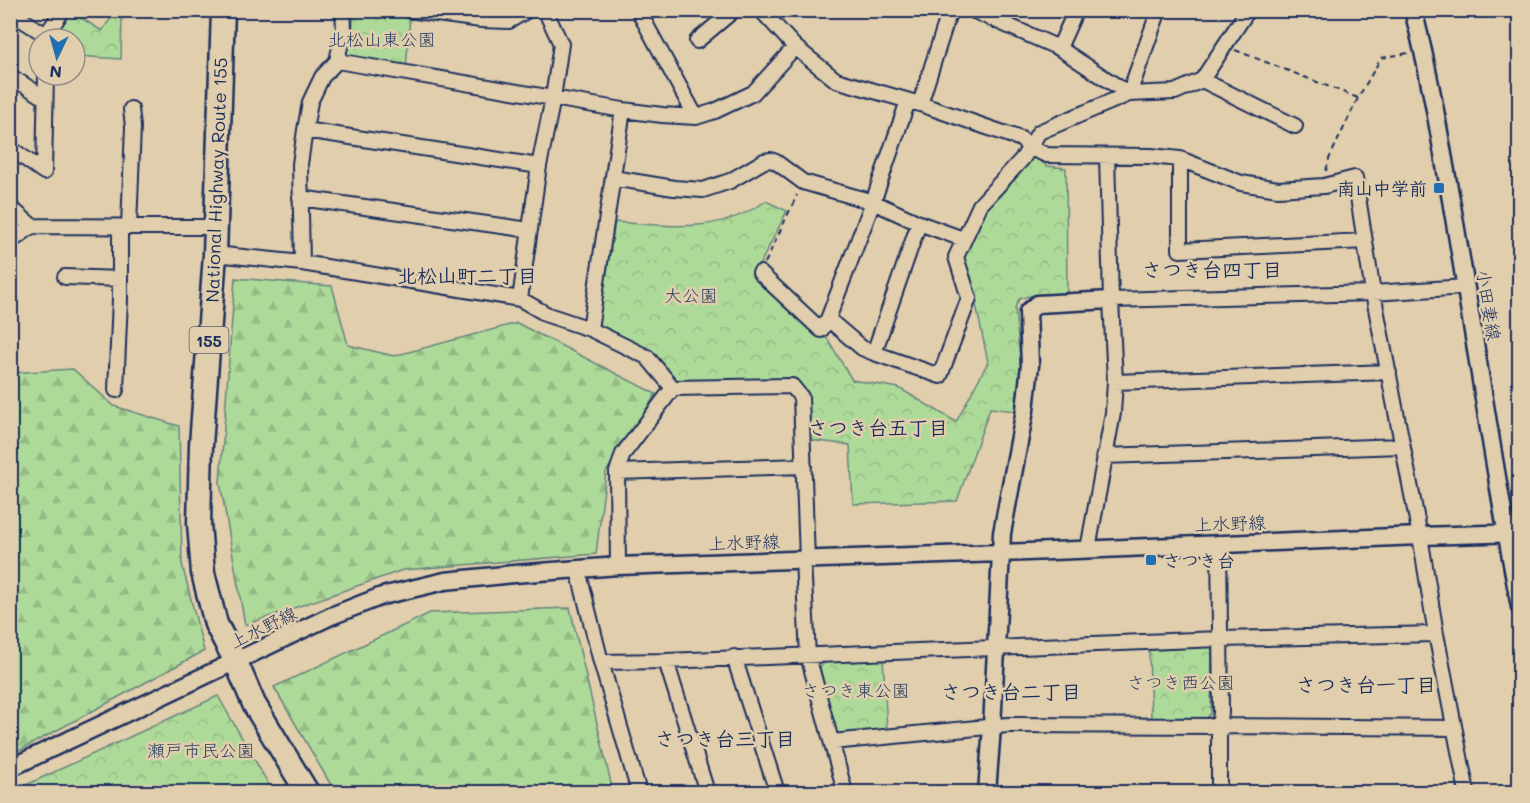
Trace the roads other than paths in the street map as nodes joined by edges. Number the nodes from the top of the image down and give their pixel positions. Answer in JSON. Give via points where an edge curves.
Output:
{"nodes":[{"id":1,"x":63,"y":10,"type":"edge"},
{"id":2,"x":223,"y":10,"type":"edge"},
{"id":3,"x":343,"y":10,"type":"edge"},
{"id":4,"x":408,"y":10,"type":"edge"},
{"id":5,"x":528,"y":10,"type":"edge"},
{"id":6,"x":545,"y":10,"type":"edge"},
{"id":7,"x":638,"y":10,"type":"edge"},
{"id":8,"x":734,"y":10,"type":"edge"},
{"id":9,"x":761,"y":10,"type":"edge"},
{"id":10,"x":950,"y":10,"type":"edge"},
{"id":11,"x":972,"y":10,"type":"edge"},
{"id":12,"x":1010,"y":10,"type":"edge"},
{"id":13,"x":1076,"y":10,"type":"edge"},
{"id":14,"x":1159,"y":10,"type":"edge"},
{"id":15,"x":1248,"y":10,"type":"edge"},
{"id":16,"x":1413,"y":10,"type":"edge"},
{"id":17,"x":10,"y":12,"type":"edge"},
{"id":18,"x":1004,"y":24,"type":"junction"},
{"id":19,"x":32,"y":27,"type":"edge"},
{"id":20,"x":52,"y":27,"type":"edge"},
{"id":21,"x":698,"y":41,"type":"dead end"},
{"id":22,"x":795,"y":47,"type":"junction"},
{"id":23,"x":1059,"y":48,"type":"junction"},
{"id":24,"x":337,"y":61,"type":"junction"},
{"id":25,"x":10,"y":76,"type":"edge"},
{"id":26,"x":1202,"y":80,"type":"junction"},
{"id":27,"x":45,"y":87,"type":"edge"},
{"id":28,"x":1129,"y":94,"type":"junction"},
{"id":29,"x":45,"y":98,"type":"junction"},
{"id":30,"x":553,"y":98,"type":"junction"},
{"id":31,"x":914,"y":102,"type":"junction"},
{"id":32,"x":131,"y":109,"type":"dead end"},
{"id":33,"x":623,"y":110,"type":"junction"},
{"id":34,"x":696,"y":117,"type":"junction"},
{"id":35,"x":1295,"y":126,"type":"dead end"},
{"id":36,"x":305,"y":130,"type":"junction"},
{"id":37,"x":10,"y":148,"type":"edge"},
{"id":38,"x":1030,"y":148,"type":"junction"},
{"id":39,"x":1107,"y":156,"type":"junction"},
{"id":40,"x":1180,"y":159,"type":"junction"},
{"id":41,"x":538,"y":166,"type":"junction"},
{"id":42,"x":613,"y":178,"type":"junction"},
{"id":43,"x":300,"y":198,"type":"junction"},
{"id":44,"x":873,"y":202,"type":"junction"},
{"id":45,"x":10,"y":207,"type":"edge"},
{"id":46,"x":919,"y":223,"type":"junction"},
{"id":47,"x":32,"y":226,"type":"junction"},
{"id":48,"x":125,"y":226,"type":"junction"},
{"id":49,"x":216,"y":227,"type":"junction"},
{"id":50,"x":530,"y":230,"type":"junction"},
{"id":51,"x":963,"y":239,"type":"junction"},
{"id":52,"x":1365,"y":241,"type":"junction"},
{"id":53,"x":10,"y":242,"type":"edge"},
{"id":54,"x":215,"y":254,"type":"junction"},
{"id":55,"x":302,"y":263,"type":"junction"},
{"id":56,"x":760,"y":273,"type":"road end"},
{"id":57,"x":65,"y":277,"type":"dead end"},
{"id":58,"x":120,"y":279,"type":"junction"},
{"id":59,"x":1467,"y":287,"type":"junction"},
{"id":60,"x":1373,"y":293,"type":"junction"},
{"id":61,"x":520,"y":299,"type":"junction"},
{"id":62,"x":1111,"y":300,"type":"junction"},
{"id":63,"x":828,"y":319,"type":"junction"},
{"id":64,"x":590,"y":329,"type":"junction"},
{"id":65,"x":874,"y":353,"type":"junction"},
{"id":66,"x":1389,"y":372,"type":"junction"},
{"id":67,"x":1115,"y":382,"type":"junction"},
{"id":68,"x":674,"y":388,"type":"junction"},
{"id":69,"x":116,"y":390,"type":"dead end"},
{"id":70,"x":1402,"y":446,"type":"junction"},
{"id":71,"x":1104,"y":456,"type":"junction"},
{"id":72,"x":804,"y":466,"type":"junction"},
{"id":73,"x":617,"y":472,"type":"junction"},
{"id":74,"x":1513,"y":534,"type":"edge"},
{"id":75,"x":1420,"y":536,"type":"junction"},
{"id":76,"x":1219,"y":543,"type":"junction"},
{"id":77,"x":1088,"y":549,"type":"junction"},
{"id":78,"x":1001,"y":553,"type":"junction"},
{"id":79,"x":805,"y":560,"type":"junction"},
{"id":80,"x":618,"y":566,"type":"junction"},
{"id":81,"x":578,"y":570,"type":"junction"},
{"id":82,"x":1520,"y":607,"type":"edge"},
{"id":83,"x":1436,"y":634,"type":"junction"},
{"id":84,"x":1220,"y":639,"type":"junction"},
{"id":85,"x":996,"y":648,"type":"junction"},
{"id":86,"x":808,"y":656,"type":"junction"},
{"id":87,"x":734,"y":657,"type":"junction"},
{"id":88,"x":666,"y":661,"type":"junction"},
{"id":89,"x":236,"y":662,"type":"junction"},
{"id":90,"x":601,"y":662,"type":"junction"},
{"id":91,"x":1220,"y":726,"type":"junction"},
{"id":92,"x":992,"y":727,"type":"junction"},
{"id":93,"x":1454,"y":728,"type":"junction"},
{"id":94,"x":832,"y":742,"type":"junction"},
{"id":95,"x":10,"y":768,"type":"edge"},
{"id":96,"x":307,"y":792,"type":"edge"},
{"id":97,"x":639,"y":792,"type":"edge"},
{"id":98,"x":707,"y":792,"type":"edge"},
{"id":99,"x":777,"y":792,"type":"edge"},
{"id":100,"x":845,"y":792,"type":"edge"},
{"id":101,"x":987,"y":792,"type":"edge"},
{"id":102,"x":1219,"y":792,"type":"edge"},
{"id":103,"x":1467,"y":792,"type":"edge"}],
"edges":[{"from":1,"to":20,"type":"street"},
{"from":2,"to":49,"type":"highway","name":"National Highway Route 155","number":"155"},
{"from":3,"to":24,"type":"street","via":[[344,28]]},
{"from":4,"to":5,"type":"street","via":[[509,21]]},
{"from":6,"to":30,"type":"street","via":[[561,44]]},
{"from":7,"to":34,"type":"street"},
{"from":8,"to":21,"type":"street"},
{"from":9,"to":22,"type":"street"},
{"from":10,"to":31,"type":"street"},
{"from":11,"to":18,"type":"street"},
{"from":12,"to":18,"type":"street"},
{"from":13,"to":23,"type":"street"},
{"from":14,"to":28,"type":"street"},
{"from":15,"to":26,"type":"street"},
{"from":16,"to":59,"type":"street","name":"小田妻線"},
{"from":17,"to":19,"type":"street"},
{"from":18,"to":23,"type":"street"},
{"from":22,"to":31,"type":"street","via":[[836,80]]},
{"from":22,"to":34,"type":"street","via":[[753,93]]},
{"from":23,"to":28,"type":"street"},
{"from":24,"to":30,"type":"street"},
{"from":24,"to":36,"type":"street","via":[[322,77],[310,102]]},
{"from":25,"to":29,"type":"street"},
{"from":26,"to":28,"type":"street","via":[[1175,93]]},
{"from":26,"to":35,"type":"street"},
{"from":27,"to":29,"type":"street"},
{"from":28,"to":38,"type":"street","via":[[1039,132]]},
{"from":29,"to":37,"type":"street","via":[[44,172]]},
{"from":30,"to":33,"type":"street"},
{"from":30,"to":41,"type":"street"},
{"from":31,"to":38,"type":"street","via":[[1021,139]]},
{"from":31,"to":44,"type":"street"},
{"from":32,"to":48,"type":"street"},
{"from":33,"to":34,"type":"street"},
{"from":33,"to":42,"type":"street"},
{"from":36,"to":41,"type":"street"},
{"from":36,"to":43,"type":"street"},
{"from":38,"to":39,"type":"street","via":[[1047,155]]},
{"from":38,"to":51,"type":"street","via":[[980,205]]},
{"from":39,"to":40,"type":"street"},
{"from":39,"to":62,"type":"street"},
{"from":40,"to":52,"type":"street","via":[[1241,183],[1278,189],[1324,186],[1355,178]]},
{"from":40,"to":52,"type":"street","via":[[1180,250]]},
{"from":41,"to":50,"type":"street"},
{"from":42,"to":44,"type":"street","via":[[703,190],[771,160],[803,182]]},
{"from":42,"to":64,"type":"street"},
{"from":43,"to":50,"type":"street"},
{"from":43,"to":55,"type":"street"},
{"from":44,"to":46,"type":"street"},
{"from":44,"to":63,"type":"street"},
{"from":45,"to":47,"type":"street"},
{"from":46,"to":51,"type":"street"},
{"from":46,"to":65,"type":"street"},
{"from":47,"to":48,"type":"street"},
{"from":47,"to":53,"type":"street"},
{"from":48,"to":49,"type":"street"},
{"from":48,"to":58,"type":"street"},
{"from":49,"to":54,"type":"highway","name":"National Highway Route 155","number":"155"},
{"from":50,"to":61,"type":"street"},
{"from":51,"to":65,"type":"street","via":[[956,257],[969,298],[940,376]]},
{"from":52,"to":60,"type":"street"},
{"from":54,"to":55,"type":"street"},
{"from":54,"to":89,"type":"highway","name":"National Highway Route 155","number":"155","via":[[199,523],[202,573],[216,624]]},
{"from":55,"to":61,"type":"street"},
{"from":56,"to":63,"type":"street","via":[[821,330]]},
{"from":57,"to":58,"type":"street"},
{"from":58,"to":69,"type":"street"},
{"from":59,"to":60,"type":"street"},
{"from":59,"to":74,"type":"street","name":"小田妻線"},
{"from":60,"to":62,"type":"street"},
{"from":60,"to":66,"type":"street"},
{"from":61,"to":64,"type":"street","via":[[548,315]]},
{"from":62,"to":67,"type":"street"},
{"from":62,"to":78,"type":"street","via":[[1036,304],[1028,312],[1025,410]]},
{"from":63,"to":65,"type":"street","via":[[862,348]]},
{"from":64,"to":68,"type":"street","via":[[647,357]]},
{"from":66,"to":67,"type":"street"},
{"from":66,"to":70,"type":"street"},
{"from":67,"to":71,"type":"street"},
{"from":68,"to":72,"type":"street","via":[[792,386],[801,397]]},
{"from":68,"to":73,"type":"street","via":[[624,454]]},
{"from":70,"to":71,"type":"street"},
{"from":70,"to":75,"type":"street"},
{"from":71,"to":77,"type":"street"},
{"from":72,"to":73,"type":"street"},
{"from":72,"to":79,"type":"street"},
{"from":73,"to":80,"type":"street"},
{"from":74,"to":75,"type":"street","name":"上水野線"},
{"from":74,"to":82,"type":"street","name":"小田妻線"},
{"from":75,"to":76,"type":"street","name":"上水野線"},
{"from":75,"to":83,"type":"street"},
{"from":76,"to":77,"type":"street","name":"上水野線"},
{"from":76,"to":84,"type":"street"},
{"from":77,"to":78,"type":"street","name":"上水野線"},
{"from":78,"to":79,"type":"street","name":"上水野線"},
{"from":78,"to":85,"type":"street"},
{"from":79,"to":80,"type":"street","name":"上水野線"},
{"from":79,"to":86,"type":"street"},
{"from":80,"to":81,"type":"street","name":"上水野線"},
{"from":81,"to":89,"type":"street","name":"上水野線","via":[[445,581],[382,596]]},
{"from":81,"to":90,"type":"street"},
{"from":83,"to":84,"type":"street"},
{"from":83,"to":93,"type":"street"},
{"from":84,"to":85,"type":"street"},
{"from":84,"to":91,"type":"street"},
{"from":85,"to":86,"type":"street"},
{"from":85,"to":92,"type":"street"},
{"from":86,"to":87,"type":"street"},
{"from":86,"to":94,"type":"street"},
{"from":87,"to":88,"type":"street"},
{"from":87,"to":99,"type":"street"},
{"from":88,"to":90,"type":"street"},
{"from":88,"to":98,"type":"street"},
{"from":89,"to":95,"type":"street","name":"上水野線"},
{"from":89,"to":96,"type":"highway","name":"National Highway Route 155","number":"155","via":[[254,704]]},
{"from":90,"to":97,"type":"street"},
{"from":91,"to":92,"type":"street"},
{"from":91,"to":93,"type":"street"},
{"from":91,"to":102,"type":"street"},
{"from":92,"to":94,"type":"street"},
{"from":92,"to":101,"type":"street"},
{"from":93,"to":103,"type":"street"},
{"from":94,"to":100,"type":"street"}]}
